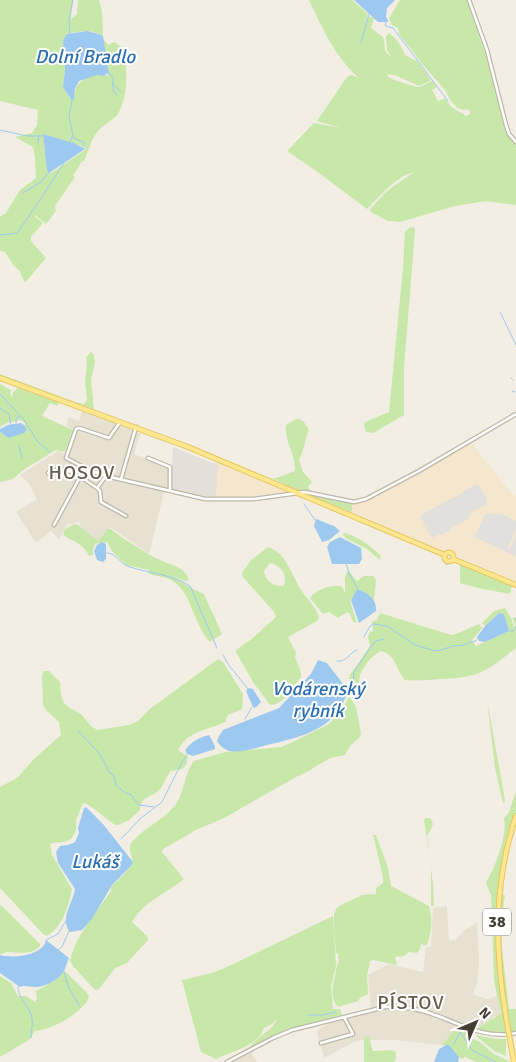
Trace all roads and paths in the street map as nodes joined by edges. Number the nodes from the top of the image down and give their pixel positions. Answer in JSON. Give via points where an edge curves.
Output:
{"nodes":[{"id":1,"x":470,"y":0,"type":"edge"},
{"id":2,"x":516,"y":142,"type":"edge"},
{"id":3,"x":0,"y":378,"type":"edge"},
{"id":4,"x":516,"y":414,"type":"edge"},
{"id":5,"x":120,"y":422,"type":"junction"},
{"id":6,"x":136,"y":427,"type":"junction"},
{"id":7,"x":148,"y":458,"type":"dead end"},
{"id":8,"x":89,"y":470,"type":"junction"},
{"id":9,"x":48,"y":473,"type":"dead end"},
{"id":10,"x":106,"y":476,"type":"junction"},
{"id":11,"x":81,"y":478,"type":"junction"},
{"id":12,"x":121,"y":479,"type":"junction"},
{"id":13,"x":97,"y":488,"type":"junction"},
{"id":14,"x":170,"y":491,"type":"junction"},
{"id":15,"x":296,"y":493,"type":"junction"},
{"id":16,"x":126,"y":516,"type":"dead end"},
{"id":17,"x":54,"y":524,"type":"dead end"},
{"id":18,"x":445,"y":555,"type":"junction"},
{"id":19,"x":453,"y":558,"type":"junction"},
{"id":20,"x":516,"y":585,"type":"edge"},
{"id":21,"x":516,"y":816,"type":"edge"},
{"id":22,"x":344,"y":1016,"type":"junction"},
{"id":23,"x":516,"y":1033,"type":"edge"},
{"id":24,"x":321,"y":1043,"type":"dead end"},
{"id":25,"x":227,"y":1062,"type":"edge"},
{"id":26,"x":514,"y":1062,"type":"edge"}],
"edges":[{"from":1,"to":2,"type":"street","via":[[509,134]]},
{"from":3,"to":5,"type":"main road"},
{"from":4,"to":15,"type":"street","via":[[372,496],[354,502]]},
{"from":5,"to":6,"type":"main road"},
{"from":5,"to":8,"type":"street","via":[[109,438],[76,429],[66,458]]},
{"from":6,"to":12,"type":"street"},
{"from":6,"to":15,"type":"main road"},
{"from":7,"to":14,"type":"street","via":[[170,468]]},
{"from":8,"to":10,"type":"street"},
{"from":8,"to":11,"type":"street"},
{"from":9,"to":11,"type":"street","via":[[63,469]]},
{"from":10,"to":12,"type":"street"},
{"from":10,"to":13,"type":"street"},
{"from":11,"to":13,"type":"street"},
{"from":11,"to":17,"type":"street"},
{"from":12,"to":14,"type":"street"},
{"from":13,"to":16,"type":"street","via":[[101,502]]},
{"from":14,"to":15,"type":"street","via":[[205,499],[254,499]]},
{"from":15,"to":18,"type":"main road"},
{"from":18,"to":19,"type":"main road","via":[[450,553]]},
{"from":18,"to":19,"type":"main road","via":[[447,562]]},
{"from":19,"to":20,"type":"main road"},
{"from":21,"to":26,"type":"main road","number":"38","bridge":true,"via":[[502,874],[497,920],[500,980]]},
{"from":22,"to":23,"type":"street","via":[[394,1007],[434,1015],[481,1033]]},
{"from":22,"to":24,"type":"street","via":[[353,1034]]},
{"from":22,"to":25,"type":"street","via":[[292,1030]]}]}
